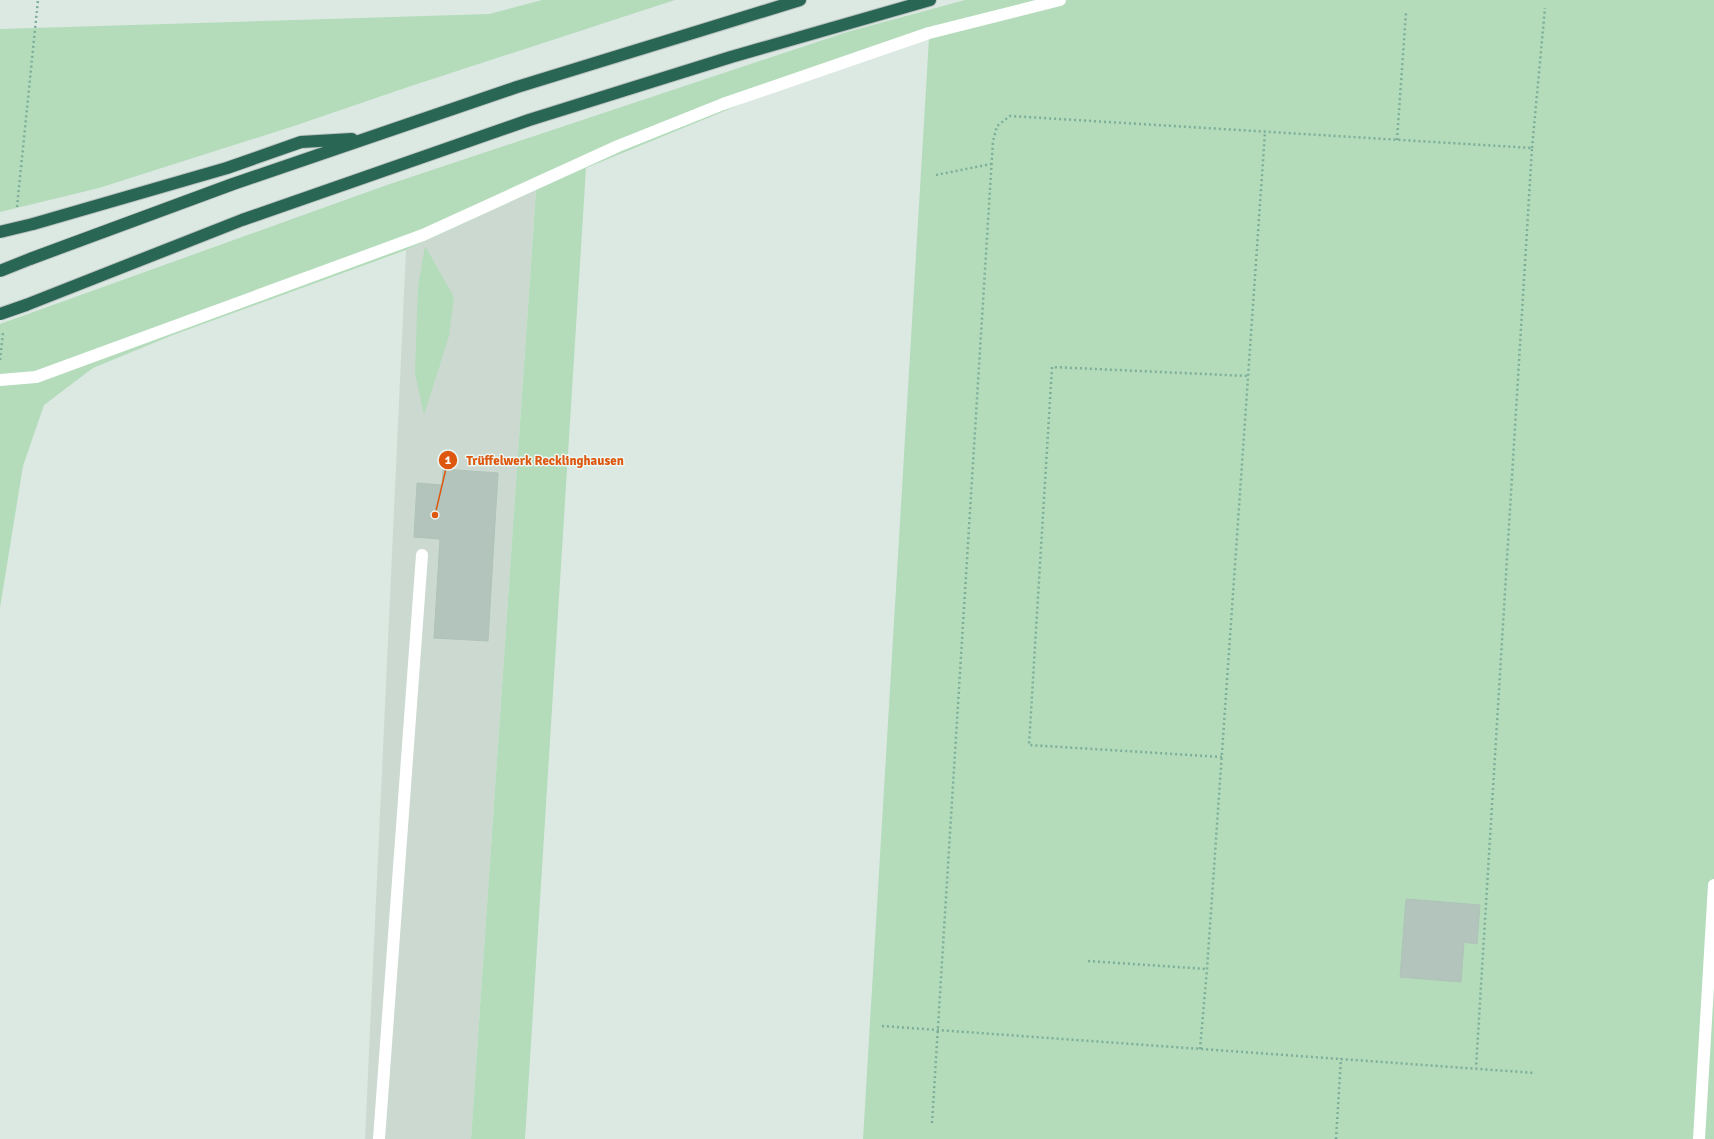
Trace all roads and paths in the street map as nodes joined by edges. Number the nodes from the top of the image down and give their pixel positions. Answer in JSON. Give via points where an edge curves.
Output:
{"nodes":[{"id":1,"x":38,"y":0,"type":"edge"},
{"id":2,"x":800,"y":0,"type":"edge"},
{"id":3,"x":930,"y":0,"type":"edge"},
{"id":4,"x":1060,"y":0,"type":"edge"},
{"id":5,"x":1545,"y":8,"type":"dead end"},
{"id":6,"x":1406,"y":12,"type":"dead end"},
{"id":7,"x":1264,"y":132,"type":"junction"},
{"id":8,"x":367,"y":139,"type":"junction"},
{"id":9,"x":1398,"y":140,"type":"junction"},
{"id":10,"x":1532,"y":148,"type":"junction"},
{"id":11,"x":992,"y":164,"type":"junction"},
{"id":12,"x":936,"y":175,"type":"dead end"},
{"id":13,"x":16,"y":214,"type":"dead end"},
{"id":14,"x":0,"y":232,"type":"edge"},
{"id":15,"x":0,"y":271,"type":"edge"},
{"id":16,"x":2,"y":320,"type":"edge"},
{"id":17,"x":0,"y":365,"type":"edge"},
{"id":18,"x":1248,"y":376,"type":"junction"},
{"id":19,"x":0,"y":380,"type":"edge"},
{"id":20,"x":422,"y":555,"type":"dead end"},
{"id":21,"x":1222,"y":757,"type":"junction"},
{"id":22,"x":1714,"y":885,"type":"edge"},
{"id":23,"x":1088,"y":961,"type":"dead end"},
{"id":24,"x":1207,"y":968,"type":"junction"},
{"id":25,"x":882,"y":1026,"type":"dead end"},
{"id":26,"x":939,"y":1030,"type":"junction"},
{"id":27,"x":1200,"y":1049,"type":"junction"},
{"id":28,"x":1341,"y":1058,"type":"junction"},
{"id":29,"x":1476,"y":1068,"type":"junction"},
{"id":30,"x":1535,"y":1072,"type":"dead end"},
{"id":31,"x":932,"y":1123,"type":"dead end"},
{"id":32,"x":379,"y":1139,"type":"edge"},
{"id":33,"x":1336,"y":1139,"type":"edge"},
{"id":34,"x":1699,"y":1139,"type":"edge"}],
"edges":[{"from":1,"to":13,"type":"path"},
{"from":2,"to":8,"type":"highway","via":[[517,87]]},
{"from":3,"to":16,"type":"highway","bridge":true,"via":[[529,120],[242,220],[26,305]]},
{"from":4,"to":19,"type":"lane","via":[[929,33],[723,104],[618,146],[423,235],[36,376]]},
{"from":5,"to":10,"type":"path"},
{"from":6,"to":9,"type":"path"},
{"from":7,"to":9,"type":"path"},
{"from":7,"to":11,"type":"path","via":[[1010,116],[997,126],[993,141]]},
{"from":7,"to":18,"type":"path"},
{"from":8,"to":14,"type":"highway","bridge":true,"via":[[301,142],[228,168]]},
{"from":8,"to":15,"type":"highway","bridge":true,"via":[[233,184]]},
{"from":9,"to":10,"type":"path"},
{"from":10,"to":29,"type":"path"},
{"from":11,"to":12,"type":"path"},
{"from":11,"to":26,"type":"path"},
{"from":16,"to":17,"type":"path"},
{"from":18,"to":21,"type":"path"},
{"from":18,"to":21,"type":"path","via":[[1052,367],[1029,745]]},
{"from":20,"to":32,"type":"lane"},
{"from":21,"to":24,"type":"path"},
{"from":22,"to":34,"type":"lane"},
{"from":23,"to":24,"type":"path"},
{"from":24,"to":27,"type":"path"},
{"from":25,"to":26,"type":"path"},
{"from":26,"to":27,"type":"path"},
{"from":26,"to":31,"type":"path"},
{"from":27,"to":28,"type":"path"},
{"from":28,"to":29,"type":"path"},
{"from":28,"to":33,"type":"path"},
{"from":29,"to":30,"type":"path"}]}
